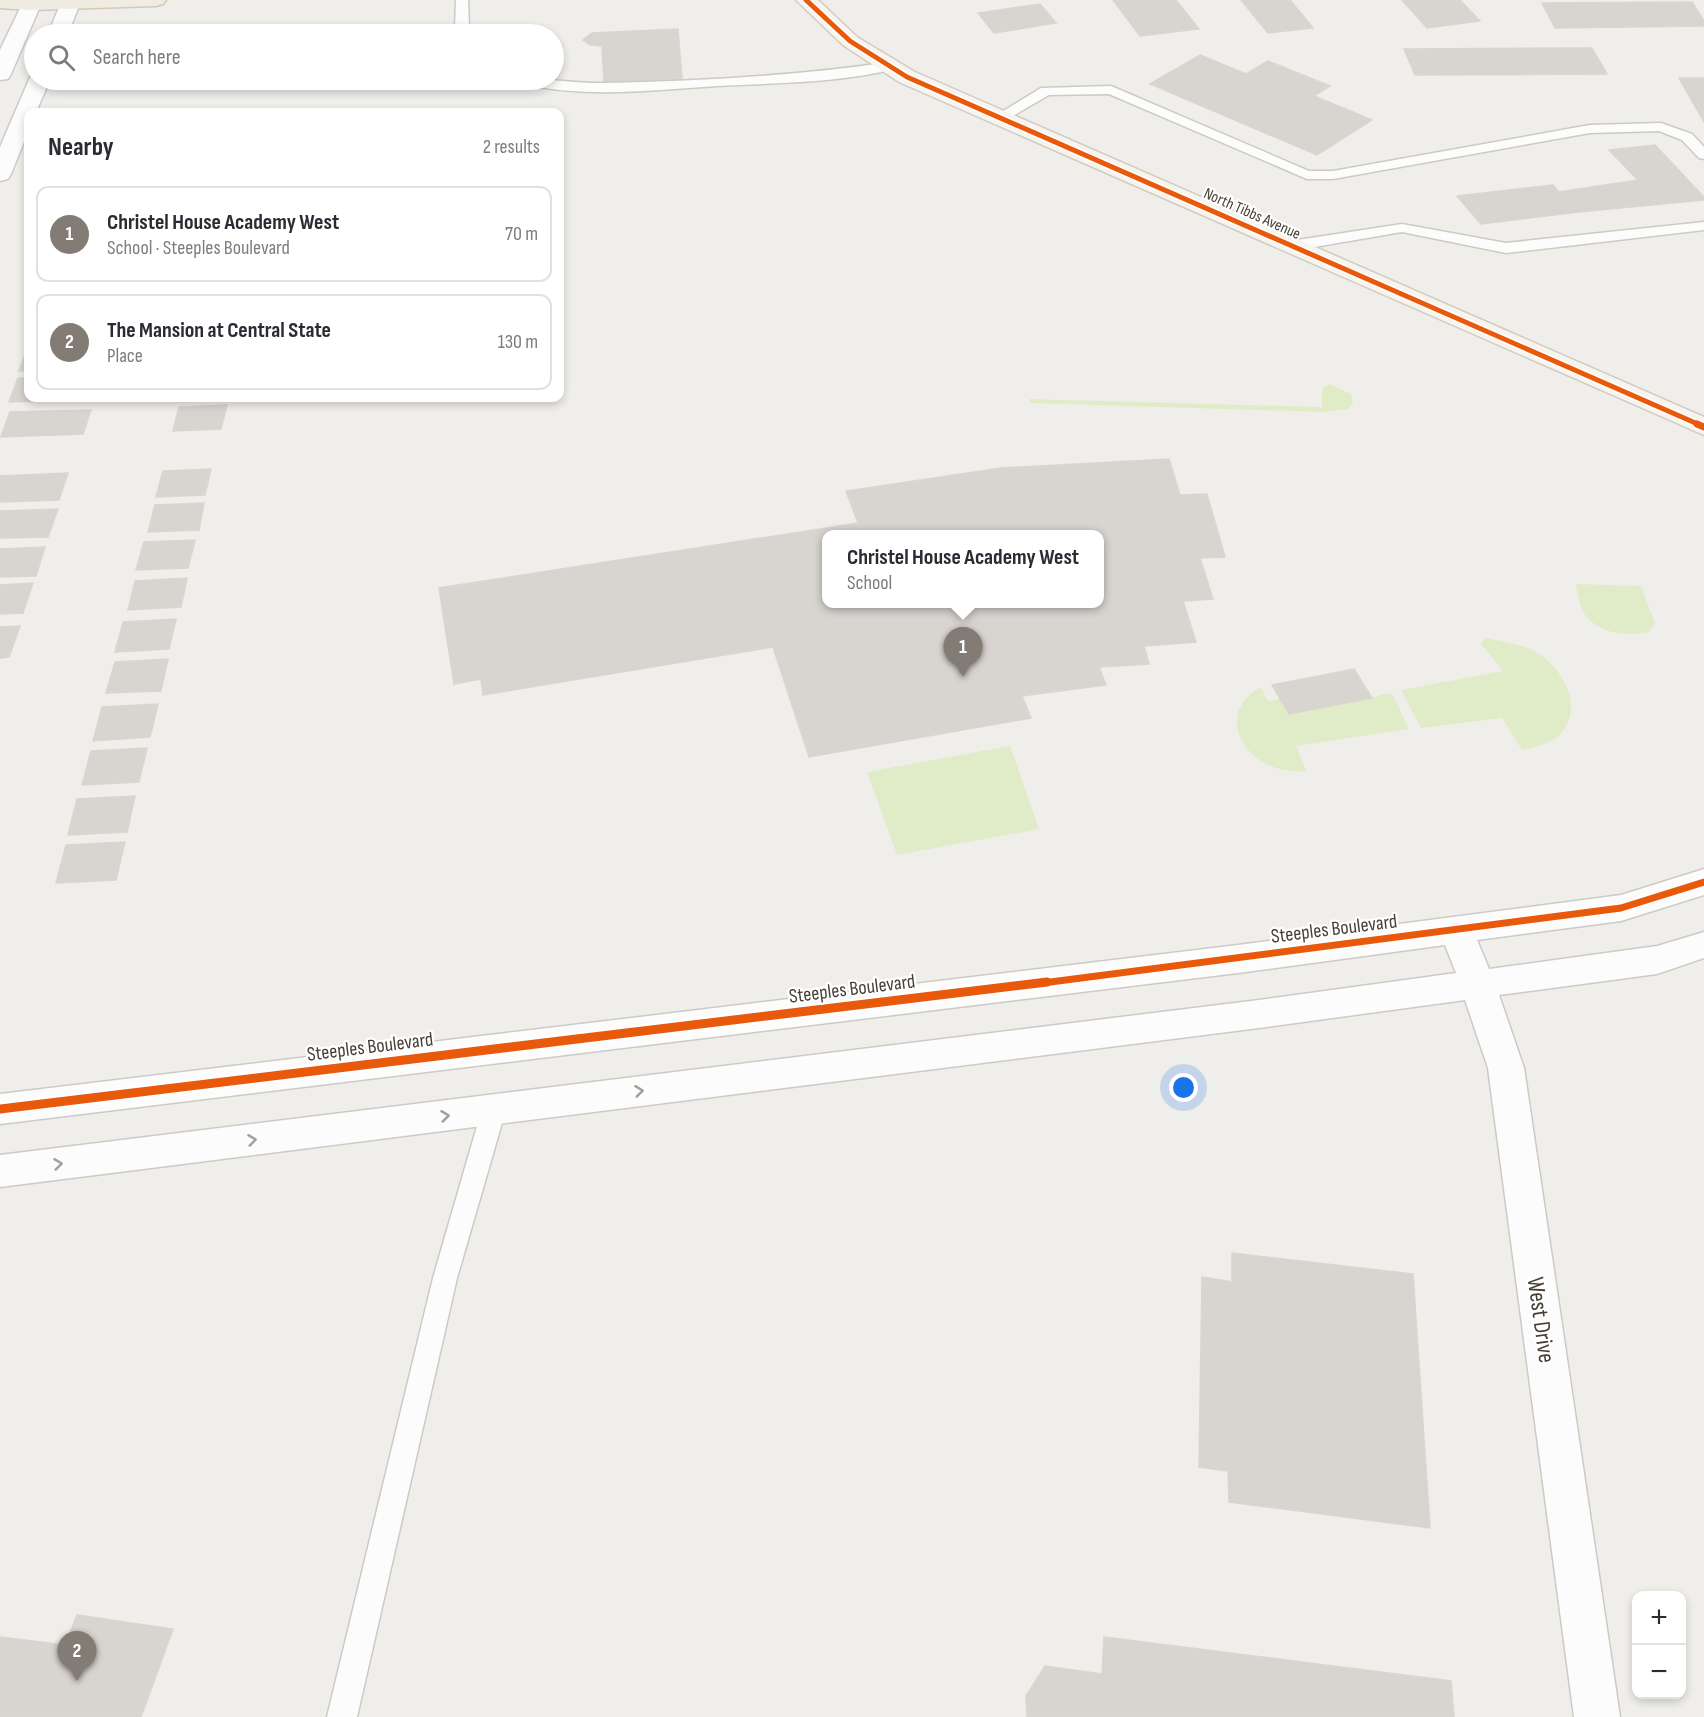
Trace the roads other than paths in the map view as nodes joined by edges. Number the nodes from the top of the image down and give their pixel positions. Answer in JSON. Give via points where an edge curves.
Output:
{"nodes":[{"id":1,"x":156,"y":0,"type":"edge"},
{"id":2,"x":462,"y":0,"type":"edge"},
{"id":3,"x":806,"y":0,"type":"edge"},
{"id":4,"x":0,"y":2,"type":"edge"},
{"id":5,"x":70,"y":3,"type":"junction"},
{"id":6,"x":31,"y":4,"type":"junction"},
{"id":7,"x":0,"y":11,"type":"edge"},
{"id":8,"x":62,"y":24,"type":"edge"},
{"id":9,"x":462,"y":24,"type":"edge"},
{"id":10,"x":890,"y":66,"type":"junction"},
{"id":11,"x":0,"y":74,"type":"edge"},
{"id":12,"x":564,"y":85,"type":"edge"},
{"id":13,"x":35,"y":90,"type":"edge"},
{"id":14,"x":27,"y":108,"type":"edge"},
{"id":15,"x":24,"y":116,"type":"edge"},
{"id":16,"x":999,"y":118,"type":"junction"},
{"id":17,"x":1704,"y":155,"type":"edge"},
{"id":18,"x":0,"y":174,"type":"edge"},
{"id":19,"x":1704,"y":226,"type":"edge"},
{"id":20,"x":1291,"y":246,"type":"junction"},
{"id":21,"x":1704,"y":427,"type":"edge"},
{"id":22,"x":1704,"y":882,"type":"edge"},
{"id":23,"x":1456,"y":930,"type":"junction"},
{"id":24,"x":1704,"y":945,"type":"edge"},
{"id":25,"x":1478,"y":985,"type":"junction"},
{"id":26,"x":0,"y":1109,"type":"edge"},
{"id":27,"x":494,"y":1109,"type":"junction"},
{"id":28,"x":0,"y":1171,"type":"edge"},
{"id":29,"x":342,"y":1717,"type":"edge"},
{"id":30,"x":1597,"y":1717,"type":"edge"}],
"edges":[{"from":1,"to":5,"type":"main road"},
{"from":2,"to":9,"type":"lane"},
{"from":3,"to":10,"type":"street","name":"North Tibbs Avenue","via":[[850,41]]},
{"from":4,"to":6,"type":"main road"},
{"from":5,"to":6,"type":"main road"},
{"from":5,"to":8,"type":"street"},
{"from":6,"to":7,"type":"main road"},
{"from":6,"to":11,"type":"street"},
{"from":10,"to":12,"type":"lane","via":[[821,76],[643,86]]},
{"from":10,"to":16,"type":"street","name":"North Tibbs Avenue"},
{"from":13,"to":14,"type":"street"},
{"from":15,"to":18,"type":"street"},
{"from":16,"to":17,"type":"lane","via":[[1046,91],[1112,90],[1307,175],[1333,175],[1590,129],[1661,127],[1686,137]]},
{"from":16,"to":20,"type":"street","name":"North Tibbs Avenue"},
{"from":19,"to":20,"type":"lane","via":[[1506,248],[1402,228]]},
{"from":20,"to":21,"type":"street","name":"North Tibbs Avenue"},
{"from":22,"to":23,"type":"street","name":"Steeples Boulevard","via":[[1621,909]]},
{"from":23,"to":25,"type":"street","name":"West Drive"},
{"from":23,"to":26,"type":"street","name":"Steeples Boulevard"},
{"from":24,"to":25,"type":"street","via":[[1657,960]]},
{"from":27,"to":25,"type":"street","one_way":true},
{"from":25,"to":30,"type":"street","name":"West Drive","via":[[1506,1068]]},
{"from":28,"to":27,"type":"street","one_way":true},
{"from":27,"to":29,"type":"lane","via":[[445,1278]]}]}
